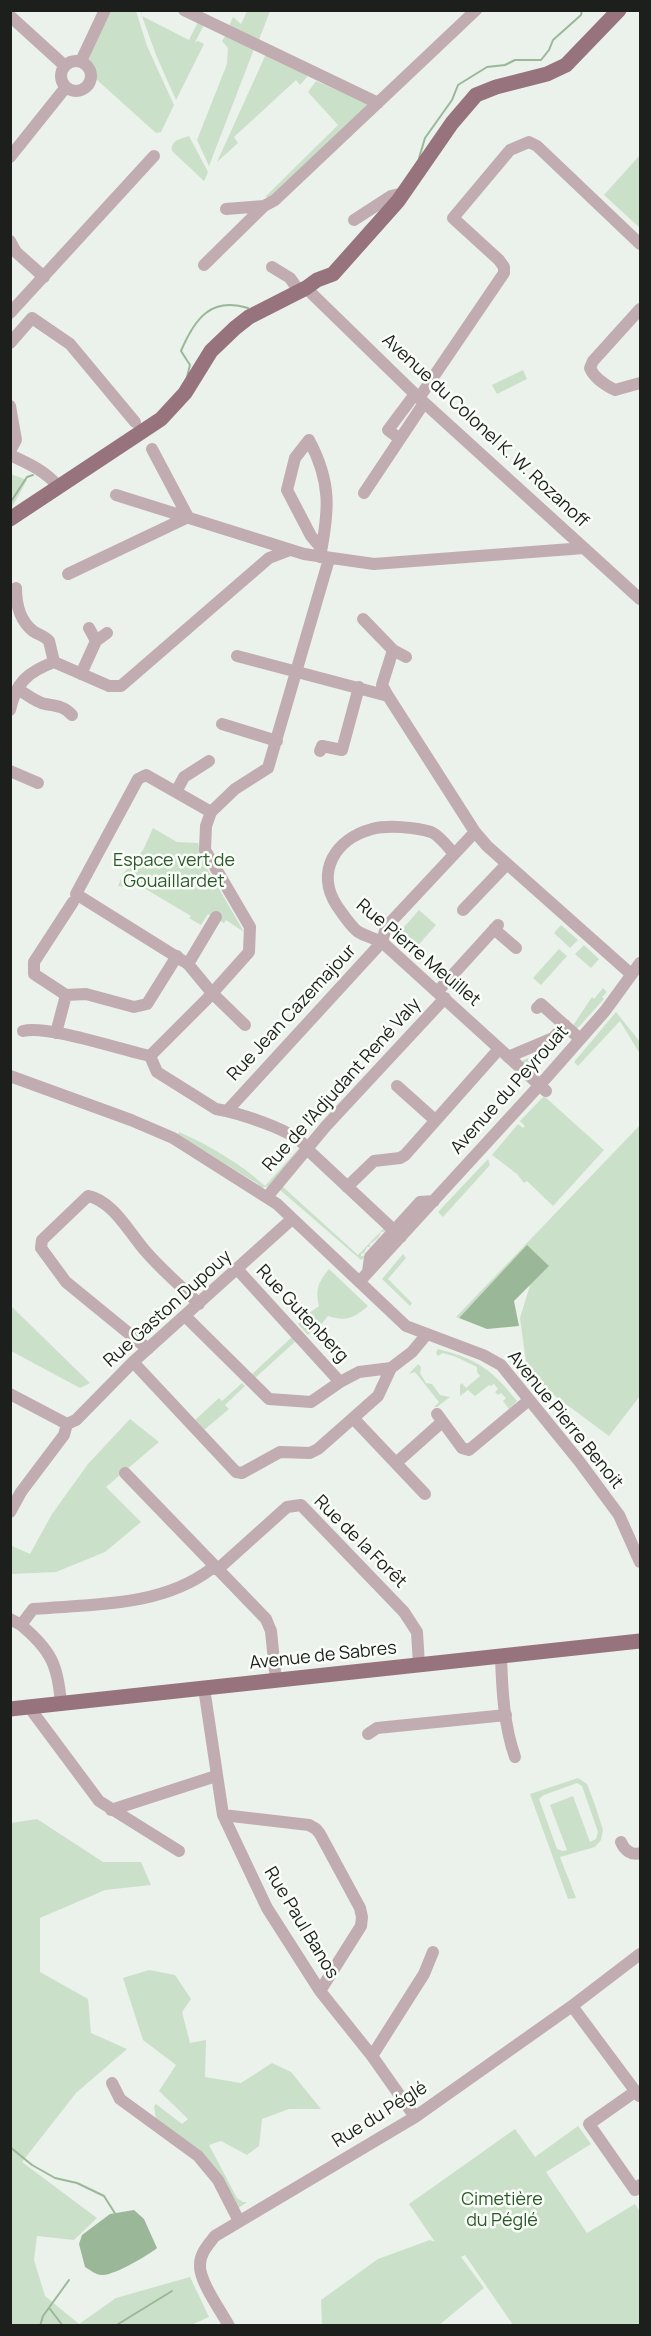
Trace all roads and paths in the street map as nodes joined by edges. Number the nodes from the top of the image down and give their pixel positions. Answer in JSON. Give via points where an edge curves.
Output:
{"nodes":[{"id":1,"x":105,"y":10,"type":"edge"},
{"id":2,"x":184,"y":10,"type":"edge"},
{"id":3,"x":476,"y":10,"type":"edge"},
{"id":4,"x":619,"y":11,"type":"edge"},
{"id":5,"x":10,"y":16,"type":"edge"},
{"id":6,"x":81,"y":61,"type":"junction"},
{"id":7,"x":65,"y":66,"type":"junction"},
{"id":8,"x":66,"y":87,"type":"junction"},
{"id":9,"x":378,"y":103,"type":"junction"},
{"id":10,"x":154,"y":156,"type":"dead end"},
{"id":11,"x":10,"y":157,"type":"edge"},
{"id":12,"x":404,"y":193,"type":"junction"},
{"id":13,"x":264,"y":206,"type":"junction"},
{"id":14,"x":226,"y":208,"type":"dead end"},
{"id":15,"x":354,"y":220,"type":"dead end"},
{"id":16,"x":10,"y":241,"type":"edge"},
{"id":17,"x":640,"y":244,"type":"edge"},
{"id":18,"x":204,"y":264,"type":"dead end"},
{"id":19,"x":272,"y":267,"type":"dead end"},
{"id":20,"x":45,"y":277,"type":"junction"},
{"id":21,"x":303,"y":290,"type":"junction"},
{"id":22,"x":640,"y":309,"type":"edge"},
{"id":23,"x":10,"y":313,"type":"edge"},
{"id":24,"x":10,"y":344,"type":"edge"},
{"id":25,"x":640,"y":383,"type":"edge"},
{"id":26,"x":420,"y":399,"type":"junction"},
{"id":27,"x":10,"y":406,"type":"edge"},
{"id":28,"x":135,"y":422,"type":"dead end"},
{"id":29,"x":152,"y":449,"type":"dead end"},
{"id":30,"x":10,"y":453,"type":"edge"},
{"id":31,"x":59,"y":487,"type":"junction"},
{"id":32,"x":364,"y":493,"type":"dead end"},
{"id":33,"x":116,"y":495,"type":"dead end"},
{"id":34,"x":188,"y":517,"type":"junction"},
{"id":35,"x":10,"y":519,"type":"edge"},
{"id":36,"x":584,"y":548,"type":"junction"},
{"id":37,"x":290,"y":550,"type":"junction"},
{"id":38,"x":323,"y":555,"type":"junction"},
{"id":39,"x":68,"y":574,"type":"dead end"},
{"id":40,"x":16,"y":588,"type":"dead end"},
{"id":41,"x":640,"y":599,"type":"edge"},
{"id":42,"x":363,"y":619,"type":"dead end"},
{"id":43,"x":89,"y":628,"type":"dead end"},
{"id":44,"x":107,"y":633,"type":"dead end"},
{"id":45,"x":96,"y":640,"type":"junction"},
{"id":46,"x":393,"y":650,"type":"junction"},
{"id":47,"x":237,"y":656,"type":"dead end"},
{"id":48,"x":406,"y":657,"type":"dead end"},
{"id":49,"x":54,"y":662,"type":"junction"},
{"id":50,"x":295,"y":671,"type":"junction"},
{"id":51,"x":81,"y":674,"type":"junction"},
{"id":52,"x":359,"y":687,"type":"junction"},
{"id":53,"x":14,"y":694,"type":"edge"},
{"id":54,"x":388,"y":696,"type":"junction"},
{"id":55,"x":10,"y":710,"type":"edge"},
{"id":56,"x":72,"y":715,"type":"dead end"},
{"id":57,"x":222,"y":724,"type":"dead end"},
{"id":58,"x":277,"y":741,"type":"junction"},
{"id":59,"x":320,"y":751,"type":"dead end"},
{"id":60,"x":208,"y":761,"type":"dead end"},
{"id":61,"x":10,"y":771,"type":"edge"},
{"id":62,"x":38,"y":783,"type":"dead end"},
{"id":63,"x":176,"y":792,"type":"junction"},
{"id":64,"x":211,"y":812,"type":"junction"},
{"id":65,"x":475,"y":832,"type":"junction"},
{"id":66,"x":454,"y":854,"type":"junction"},
{"id":67,"x":507,"y":864,"type":"junction"},
{"id":68,"x":73,"y":902,"type":"dead end"},
{"id":69,"x":463,"y":910,"type":"dead end"},
{"id":70,"x":216,"y":917,"type":"dead end"},
{"id":71,"x":382,"y":942,"type":"junction"},
{"id":72,"x":516,"y":948,"type":"dead end"},
{"id":73,"x":177,"y":956,"type":"junction"},
{"id":74,"x":640,"y":963,"type":"edge"},
{"id":75,"x":188,"y":964,"type":"junction"},
{"id":76,"x":631,"y":974,"type":"junction"},
{"id":77,"x":212,"y":993,"type":"junction"},
{"id":78,"x":441,"y":994,"type":"junction"},
{"id":79,"x":66,"y":995,"type":"junction"},
{"id":80,"x":537,"y":1008,"type":"dead end"},
{"id":81,"x":245,"y":1025,"type":"dead end"},
{"id":82,"x":565,"y":1025,"type":"junction"},
{"id":83,"x":23,"y":1031,"type":"dead end"},
{"id":84,"x":56,"y":1033,"type":"junction"},
{"id":85,"x":580,"y":1038,"type":"junction"},
{"id":86,"x":504,"y":1053,"type":"junction"},
{"id":87,"x":150,"y":1056,"type":"junction"},
{"id":88,"x":10,"y":1076,"type":"edge"},
{"id":89,"x":397,"y":1086,"type":"dead end"},
{"id":90,"x":543,"y":1088,"type":"junction"},
{"id":91,"x":227,"y":1111,"type":"junction"},
{"id":92,"x":438,"y":1117,"type":"junction"},
{"id":93,"x":307,"y":1149,"type":"junction"},
{"id":94,"x":347,"y":1187,"type":"junction"},
{"id":95,"x":267,"y":1197,"type":"junction"},
{"id":96,"x":292,"y":1219,"type":"junction"},
{"id":97,"x":398,"y":1234,"type":"junction"},
{"id":98,"x":238,"y":1270,"type":"junction"},
{"id":99,"x":364,"y":1277,"type":"junction"},
{"id":100,"x":199,"y":1304,"type":"junction"},
{"id":101,"x":186,"y":1316,"type":"junction"},
{"id":102,"x":427,"y":1334,"type":"junction"},
{"id":103,"x":148,"y":1349,"type":"junction"},
{"id":104,"x":133,"y":1362,"type":"junction"},
{"id":105,"x":391,"y":1368,"type":"junction"},
{"id":106,"x":340,"y":1382,"type":"junction"},
{"id":107,"x":10,"y":1394,"type":"edge"},
{"id":108,"x":529,"y":1400,"type":"junction"},
{"id":109,"x":353,"y":1418,"type":"junction"},
{"id":110,"x":67,"y":1424,"type":"junction"},
{"id":111,"x":396,"y":1463,"type":"junction"},
{"id":112,"x":125,"y":1473,"type":"dead end"},
{"id":113,"x":425,"y":1494,"type":"dead end"},
{"id":114,"x":10,"y":1512,"type":"edge"},
{"id":115,"x":640,"y":1562,"type":"edge"},
{"id":116,"x":218,"y":1569,"type":"junction"},
{"id":117,"x":16,"y":1622,"type":"edge"},
{"id":118,"x":637,"y":1643,"type":"edge"},
{"id":119,"x":501,"y":1656,"type":"junction"},
{"id":120,"x":420,"y":1665,"type":"junction"},
{"id":121,"x":276,"y":1681,"type":"junction"},
{"id":122,"x":204,"y":1688,"type":"junction"},
{"id":123,"x":61,"y":1704,"type":"junction"},
{"id":124,"x":29,"y":1707,"type":"junction"},
{"id":125,"x":10,"y":1709,"type":"edge"},
{"id":126,"x":506,"y":1716,"type":"junction"},
{"id":127,"x":368,"y":1734,"type":"dead end"},
{"id":128,"x":515,"y":1757,"type":"dead end"},
{"id":129,"x":216,"y":1776,"type":"junction"},
{"id":130,"x":111,"y":1810,"type":"junction"},
{"id":131,"x":223,"y":1815,"type":"junction"},
{"id":132,"x":621,"y":1842,"type":"dead end"},
{"id":133,"x":179,"y":1851,"type":"dead end"},
{"id":134,"x":640,"y":1852,"type":"edge"},
{"id":135,"x":433,"y":1953,"type":"dead end"},
{"id":136,"x":640,"y":1954,"type":"edge"},
{"id":137,"x":320,"y":1991,"type":"junction"},
{"id":138,"x":572,"y":2006,"type":"junction"},
{"id":139,"x":372,"y":2056,"type":"junction"},
{"id":140,"x":112,"y":2083,"type":"dead end"},
{"id":141,"x":638,"y":2094,"type":"edge"},
{"id":142,"x":415,"y":2117,"type":"junction"},
{"id":143,"x":638,"y":2191,"type":"edge"},
{"id":144,"x":239,"y":2221,"type":"junction"},
{"id":145,"x":229,"y":2325,"type":"edge"}],
"edges":[{"from":1,"to":6,"type":"street"},
{"from":2,"to":9,"type":"street"},
{"from":3,"to":9,"type":"street"},
{"from":4,"to":12,"type":"main road","via":[[566,65],[476,95]]},
{"from":5,"to":7,"type":"street"},
{"from":6,"to":7,"type":"street"},
{"from":6,"to":8,"type":"street","via":[[88,67],[90,81],[79,91]]},
{"from":7,"to":8,"type":"street","via":[[61,77]]},
{"from":8,"to":11,"type":"street"},
{"from":9,"to":13,"type":"street"},
{"from":10,"to":20,"type":"street"},
{"from":12,"to":15,"type":"street","via":[[391,196]]},
{"from":12,"to":21,"type":"main road","via":[[333,274]]},
{"from":13,"to":14,"type":"street"},
{"from":13,"to":18,"type":"street"},
{"from":16,"to":20,"type":"street","via":[[16,252]]},
{"from":17,"to":26,"type":"street","via":[[537,146],[529,142],[510,150],[453,218],[499,260],[504,273]]},
{"from":19,"to":21,"type":"street","name":"Avenue du Colonel K. W. Rozanoff"},
{"from":20,"to":23,"type":"street"},
{"from":21,"to":26,"type":"street","name":"Avenue du Colonel K. W. Rozanoff"},
{"from":21,"to":31,"type":"main road","via":[[235,328],[211,351],[185,393],[161,420]]},
{"from":22,"to":25,"type":"street","via":[[590,368],[615,390]]},
{"from":24,"to":28,"type":"street","via":[[32,318],[70,344]]},
{"from":26,"to":32,"type":"street","via":[[400,439]]},
{"from":26,"to":36,"type":"street","name":"Avenue du Colonel K. W. Rozanoff"},
{"from":27,"to":30,"type":"street","via":[[16,440]]},
{"from":29,"to":34,"type":"street"},
{"from":30,"to":31,"type":"street","via":[[37,466]]},
{"from":31,"to":35,"type":"main road"},
{"from":33,"to":34,"type":"street"},
{"from":34,"to":37,"type":"street"},
{"from":34,"to":39,"type":"street"},
{"from":36,"to":38,"type":"street","via":[[374,564]]},
{"from":36,"to":41,"type":"street","name":"Avenue du Colonel K. W. Rozanoff"},
{"from":37,"to":38,"type":"street"},
{"from":37,"to":51,"type":"street","via":[[269,558],[121,686],[109,686]]},
{"from":38,"to":38,"type":"street","via":[[328,506],[322,469],[309,440],[295,458],[287,490]]},
{"from":38,"to":50,"type":"street"},
{"from":40,"to":49,"type":"street","via":[[16,604],[23,619],[50,641]]},
{"from":42,"to":46,"type":"street"},
{"from":43,"to":45,"type":"street"},
{"from":44,"to":45,"type":"street"},
{"from":45,"to":51,"type":"street"},
{"from":46,"to":48,"type":"street"},
{"from":46,"to":54,"type":"street","via":[[382,685]]},
{"from":47,"to":50,"type":"street"},
{"from":49,"to":51,"type":"street"},
{"from":49,"to":53,"type":"street","via":[[28,674]]},
{"from":50,"to":52,"type":"street"},
{"from":50,"to":58,"type":"street"},
{"from":52,"to":54,"type":"street"},
{"from":52,"to":59,"type":"street","via":[[342,750],[322,746]]},
{"from":53,"to":55,"type":"street"},
{"from":53,"to":56,"type":"street","via":[[55,704]]},
{"from":54,"to":65,"type":"street"},
{"from":57,"to":58,"type":"street"},
{"from":58,"to":64,"type":"street","via":[[268,768],[235,789]]},
{"from":60,"to":63,"type":"street","via":[[184,777]]},
{"from":61,"to":62,"type":"street"},
{"from":63,"to":64,"type":"street"},
{"from":63,"to":73,"type":"street","via":[[146,775],[138,779],[76,894]]},
{"from":64,"to":77,"type":"street","via":[[205,850],[250,927],[249,952]]},
{"from":65,"to":66,"type":"street","name":"Rue Jean Cazemajour"},
{"from":65,"to":67,"type":"street"},
{"from":66,"to":71,"type":"street","name":"Rue Jean Cazemajour","via":[[386,927]]},
{"from":66,"to":71,"type":"street","name":"Rue Pierre Meuillet","via":[[433,832],[399,827],[372,829],[335,851],[326,875],[331,896],[358,931]]},
{"from":67,"to":69,"type":"street"},
{"from":67,"to":76,"type":"street"},
{"from":68,"to":79,"type":"street","via":[[34,962],[34,974]]},
{"from":70,"to":75,"type":"street"},
{"from":71,"to":78,"type":"street","name":"Rue Pierre Meuillet"},
{"from":71,"to":91,"type":"street","name":"Rue Jean Cazemajour"},
{"from":72,"to":78,"type":"street","name":"Rue de l'Adjudant René Valy","via":[[496,927]]},
{"from":73,"to":75,"type":"street"},
{"from":73,"to":79,"type":"street","via":[[147,1004],[134,1007],[86,994]]},
{"from":74,"to":76,"type":"street","name":"Avenue du Peyrouat"},
{"from":75,"to":77,"type":"street"},
{"from":76,"to":85,"type":"street","name":"Avenue du Peyrouat"},
{"from":77,"to":81,"type":"street"},
{"from":77,"to":87,"type":"street"},
{"from":78,"to":86,"type":"street","name":"Rue Pierre Meuillet"},
{"from":78,"to":93,"type":"street","name":"Rue de l'Adjudant René Valy"},
{"from":79,"to":84,"type":"street"},
{"from":80,"to":82,"type":"street","via":[[541,1004]]},
{"from":82,"to":85,"type":"street"},
{"from":82,"to":86,"type":"street","via":[[553,1038]]},
{"from":83,"to":84,"type":"street","via":[[34,1028]]},
{"from":84,"to":87,"type":"street"},
{"from":85,"to":90,"type":"street","name":"Avenue du Peyrouat"},
{"from":86,"to":90,"type":"street","name":"Rue Pierre Meuillet"},
{"from":86,"to":92,"type":"street"},
{"from":87,"to":91,"type":"street","via":[[157,1072],[216,1109]]},
{"from":88,"to":95,"type":"street","via":[[160,1131]]},
{"from":89,"to":92,"type":"street"},
{"from":90,"to":97,"type":"street","name":"Avenue du Peyrouat"},
{"from":91,"to":93,"type":"street","via":[[290,1134]]},
{"from":92,"to":94,"type":"street","via":[[405,1155],[374,1161]]},
{"from":93,"to":94,"type":"street"},
{"from":93,"to":95,"type":"street","name":"Rue de l'Adjudant René Valy"},
{"from":94,"to":97,"type":"street"},
{"from":95,"to":96,"type":"street"},
{"from":96,"to":98,"type":"street","name":"Rue Gaston Dupouy"},
{"from":96,"to":99,"type":"street"},
{"from":97,"to":99,"type":"street","name":"Avenue du Peyrouat"},
{"from":98,"to":100,"type":"street","name":"Rue Gaston Dupouy"},
{"from":98,"to":106,"type":"street","name":"Rue Gutenberg"},
{"from":99,"to":102,"type":"street","name":"Avenue Pierre Benoit","via":[[399,1321]]},
{"from":100,"to":101,"type":"street","name":"Rue Gaston Dupouy"},
{"from":100,"to":103,"type":"street","via":[[147,1253],[127,1226],[98,1198],[88,1196],[42,1240],[41,1248],[66,1282]]},
{"from":101,"to":103,"type":"street","name":"Rue Gaston Dupouy"},
{"from":101,"to":106,"type":"street","via":[[269,1399],[311,1402]]},
{"from":102,"to":105,"type":"street"},
{"from":102,"to":108,"type":"street","name":"Avenue Pierre Benoit","via":[[492,1359]]},
{"from":103,"to":104,"type":"street","name":"Rue Gaston Dupouy"},
{"from":104,"to":109,"type":"street","via":[[236,1472],[249,1470],[280,1452],[310,1453]]},
{"from":104,"to":110,"type":"street","name":"Rue Gaston Dupouy","via":[[76,1420]]},
{"from":105,"to":106,"type":"street","via":[[359,1372]]},
{"from":105,"to":109,"type":"street","via":[[378,1396]]},
{"from":107,"to":110,"type":"street"},
{"from":108,"to":111,"type":"street","via":[[469,1450],[462,1448],[440,1418]]},
{"from":108,"to":115,"type":"street","name":"Avenue Pierre Benoit","via":[[619,1515]]},
{"from":109,"to":111,"type":"street"},
{"from":110,"to":114,"type":"street"},
{"from":111,"to":113,"type":"street"},
{"from":112,"to":116,"type":"street"},
{"from":116,"to":117,"type":"street","via":[[158,1596],[33,1609]]},
{"from":116,"to":120,"type":"street","name":"Rue de la Forêt","via":[[287,1507],[301,1505],[404,1612],[417,1632]]},
{"from":116,"to":121,"type":"street","via":[[268,1622]]},
{"from":117,"to":123,"type":"street","via":[[45,1648],[57,1676]]},
{"from":118,"to":119,"type":"main road","name":"Avenue de Sabres"},
{"from":119,"to":120,"type":"main road","name":"Avenue de Sabres"},
{"from":119,"to":126,"type":"street"},
{"from":120,"to":121,"type":"main road","name":"Avenue de Sabres"},
{"from":121,"to":122,"type":"main road","name":"Avenue de Sabres"},
{"from":122,"to":123,"type":"main road","name":"Avenue de Sabres"},
{"from":122,"to":129,"type":"street","name":"Rue Paul Banos"},
{"from":123,"to":124,"type":"main road","name":"Avenue de Sabres"},
{"from":124,"to":125,"type":"main road","name":"Avenue de Sabres"},
{"from":124,"to":130,"type":"street","via":[[99,1801]]},
{"from":126,"to":127,"type":"street","via":[[377,1728]]},
{"from":126,"to":128,"type":"street"},
{"from":129,"to":130,"type":"street"},
{"from":129,"to":131,"type":"street","name":"Rue Paul Banos"},
{"from":130,"to":133,"type":"street"},
{"from":131,"to":137,"type":"street","name":"Rue Paul Banos","via":[[267,1908]]},
{"from":131,"to":137,"type":"street","via":[[309,1825],[320,1834],[362,1917],[361,1926]]},
{"from":132,"to":134,"type":"street","via":[[633,1854]]},
{"from":135,"to":139,"type":"street"},
{"from":136,"to":138,"type":"street","name":"Rue du Péglé"},
{"from":137,"to":139,"type":"street","name":"Rue Paul Banos"},
{"from":138,"to":141,"type":"street"},
{"from":138,"to":142,"type":"street","name":"Rue du Péglé"},
{"from":139,"to":142,"type":"street","name":"Rue Paul Banos"},
{"from":140,"to":144,"type":"street","via":[[120,2099],[198,2157],[218,2180]]},
{"from":141,"to":143,"type":"street","via":[[589,2124],[590,2132]]},
{"from":142,"to":144,"type":"street","name":"Rue du Péglé"},
{"from":144,"to":145,"type":"street","name":"Rue du Péglé","via":[[216,2236],[204,2250],[199,2266]]}]}
